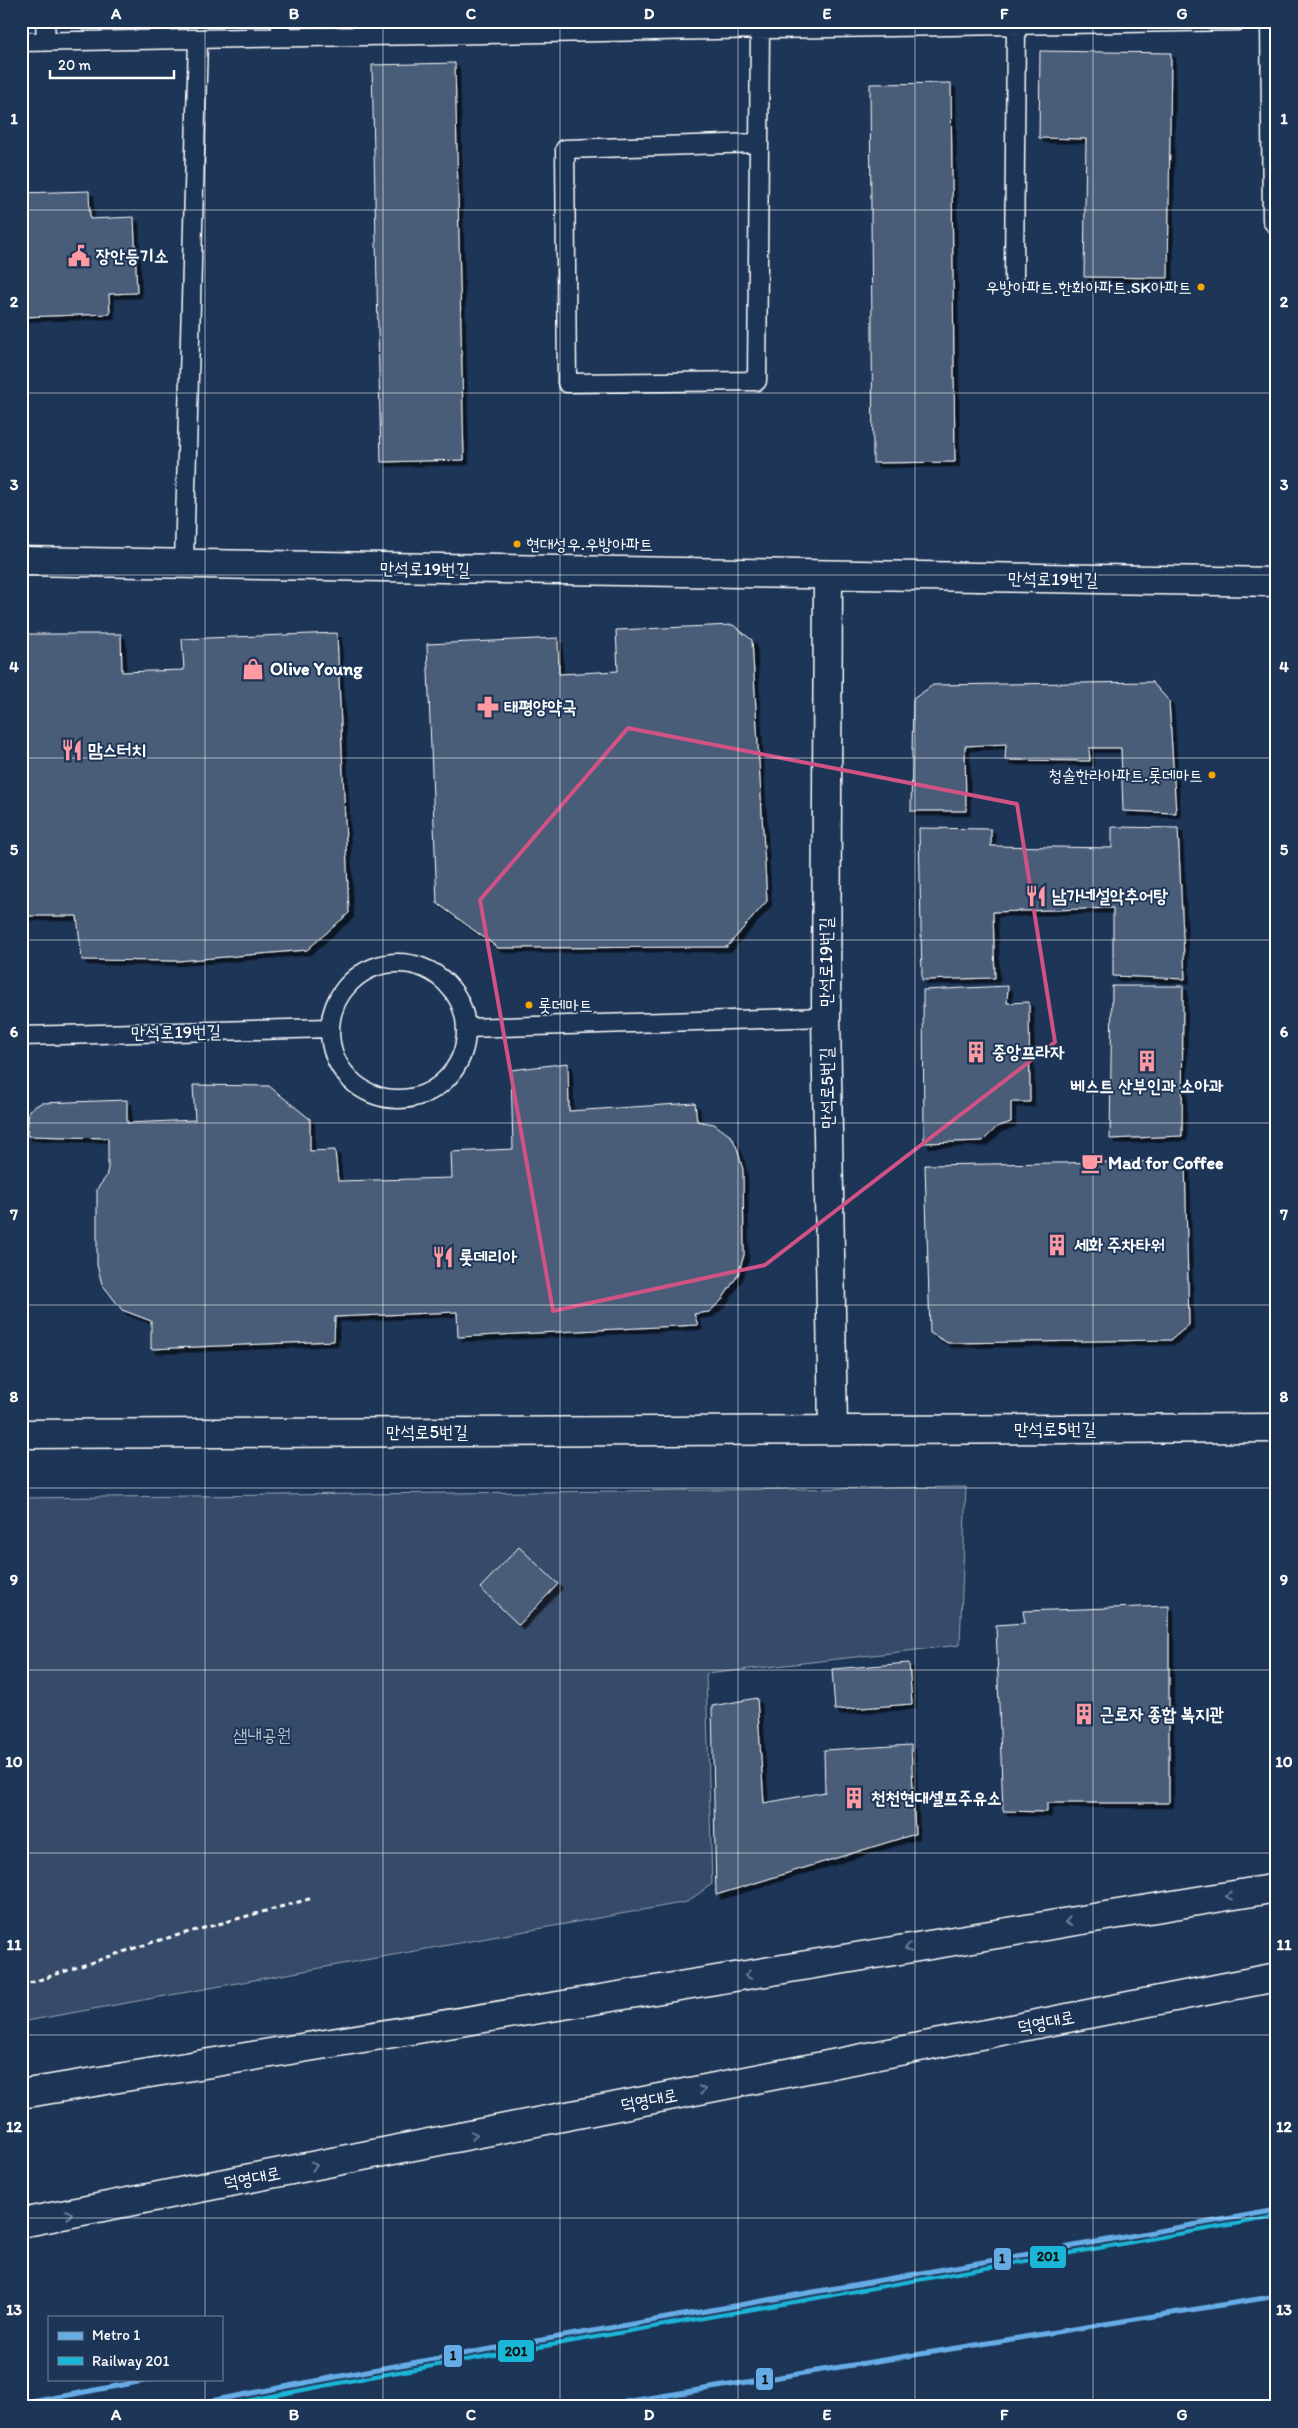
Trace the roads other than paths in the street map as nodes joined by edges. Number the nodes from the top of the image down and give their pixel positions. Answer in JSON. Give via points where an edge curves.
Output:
{"nodes":[{"id":1,"x":45,"y":21,"type":"edge"},
{"id":2,"x":1238,"y":21,"type":"edge"},
{"id":3,"x":1275,"y":21,"type":"edge"},
{"id":4,"x":974,"y":23,"type":"edge"},
{"id":5,"x":797,"y":25,"type":"edge"},
{"id":6,"x":1016,"y":25,"type":"junction"},
{"id":7,"x":281,"y":29,"type":"edge"},
{"id":8,"x":760,"y":29,"type":"junction"},
{"id":9,"x":198,"y":39,"type":"junction"},
{"id":10,"x":46,"y":41,"type":"junction"},
{"id":11,"x":21,"y":42,"type":"edge"},
{"id":12,"x":758,"y":143,"type":"junction"},
{"id":13,"x":1277,"y":219,"type":"edge"},
{"id":14,"x":1014,"y":277,"type":"dead end"},
{"id":15,"x":21,"y":561,"type":"edge"},
{"id":16,"x":184,"y":564,"type":"junction"},
{"id":17,"x":828,"y":576,"type":"junction"},
{"id":18,"x":1277,"y":582,"type":"edge"},
{"id":19,"x":826,"y":1017,"type":"junction"},
{"id":20,"x":330,"y":1028,"type":"junction"},
{"id":21,"x":466,"y":1028,"type":"junction"},
{"id":22,"x":21,"y":1036,"type":"edge"},
{"id":23,"x":1277,"y":1428,"type":"edge"},
{"id":24,"x":833,"y":1430,"type":"junction"},
{"id":25,"x":21,"y":1434,"type":"edge"},
{"id":26,"x":1277,"y":1888,"type":"edge"},
{"id":27,"x":1277,"y":1977,"type":"edge"},
{"id":28,"x":21,"y":2094,"type":"edge"},
{"id":29,"x":21,"y":2223,"type":"edge"}],
"edges":[{"from":1,"to":10,"type":"lane"},
{"from":2,"to":6,"type":"lane"},
{"from":3,"to":13,"type":"street"},
{"from":4,"to":5,"type":"lane"},
{"from":4,"to":6,"type":"lane"},
{"from":5,"to":8,"type":"lane"},
{"from":6,"to":14,"type":"lane"},
{"from":7,"to":8,"type":"lane"},
{"from":7,"to":9,"type":"lane"},
{"from":8,"to":12,"type":"lane"},
{"from":9,"to":10,"type":"lane"},
{"from":9,"to":16,"type":"lane"},
{"from":10,"to":11,"type":"lane"},
{"from":12,"to":12,"type":"lane","via":[[757,381],[567,383],[565,149]]},
{"from":15,"to":16,"type":"street","name":"만석로19번길"},
{"from":16,"to":17,"type":"street","name":"만석로19번길"},
{"from":17,"to":18,"type":"street","name":"만석로19번길"},
{"from":17,"to":19,"type":"street","name":"만석로19번길"},
{"from":19,"to":21,"type":"lane","name":"만석로19번길"},
{"from":19,"to":24,"type":"street","name":"만석로5번길"},
{"from":20,"to":21,"type":"lane","via":[[334,1007],[345,988],[361,973],[381,965],[403,963],[424,967],[443,978],[457,996],[466,1018]]},
{"from":20,"to":21,"type":"lane","via":[[333,1049],[342,1069],[356,1084],[377,1096],[401,1099],[423,1094],[444,1082],[458,1064],[466,1041]]},
{"from":20,"to":22,"type":"lane","name":"만석로19번길"},
{"from":23,"to":24,"type":"street","name":"만석로5번길"},
{"from":24,"to":25,"type":"street","name":"만석로5번길"},
{"from":26,"to":28,"type":"street","one_way":true},
{"from":29,"to":27,"type":"street","name":"덕영대로","one_way":true}]}
